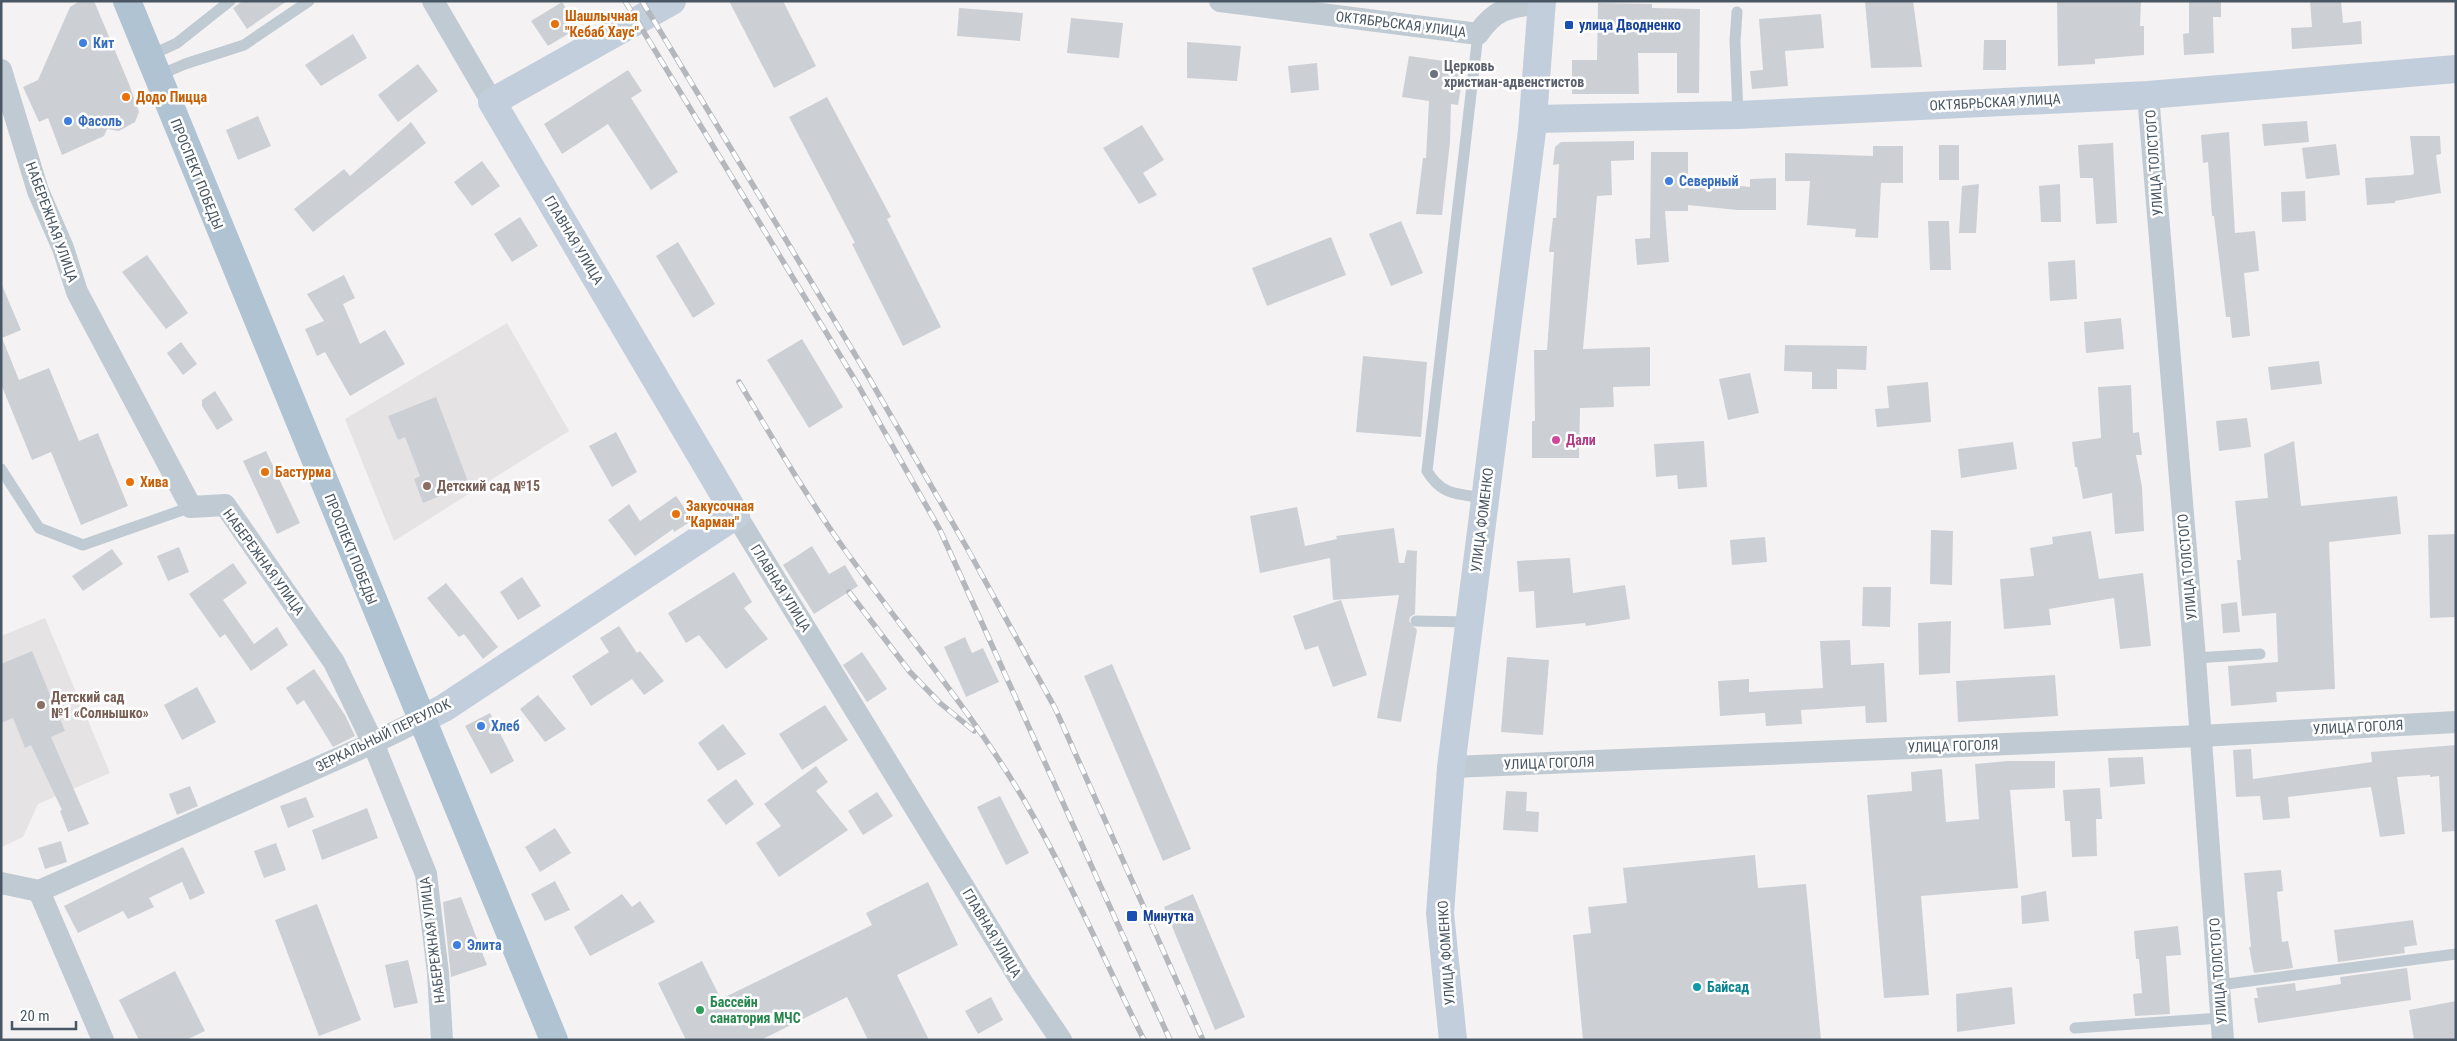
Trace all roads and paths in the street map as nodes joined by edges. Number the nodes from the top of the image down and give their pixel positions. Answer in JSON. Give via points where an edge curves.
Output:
{"nodes":[{"id":1,"x":127,"y":1,"type":"edge"},
{"id":2,"x":230,"y":1,"type":"edge"},
{"id":3,"x":309,"y":1,"type":"edge"},
{"id":4,"x":433,"y":1,"type":"edge"},
{"id":5,"x":672,"y":1,"type":"edge"},
{"id":6,"x":1220,"y":1,"type":"edge"},
{"id":7,"x":1542,"y":2,"type":"edge"},
{"id":8,"x":1506,"y":5,"type":"edge"},
{"id":9,"x":1738,"y":12,"type":"dead end"},
{"id":10,"x":1478,"y":34,"type":"junction"},
{"id":11,"x":153,"y":66,"type":"junction"},
{"id":12,"x":2456,"y":69,"type":"edge"},
{"id":13,"x":1,"y":70,"type":"edge"},
{"id":14,"x":2148,"y":95,"type":"junction"},
{"id":15,"x":492,"y":102,"type":"junction"},
{"id":16,"x":1738,"y":115,"type":"junction"},
{"id":17,"x":1533,"y":119,"type":"junction"},
{"id":18,"x":1,"y":469,"type":"edge"},
{"id":19,"x":1485,"y":498,"type":"junction"},
{"id":20,"x":191,"y":507,"type":"junction"},
{"id":21,"x":736,"y":515,"type":"junction"},
{"id":22,"x":1416,"y":621,"type":"dead end"},
{"id":23,"x":1469,"y":622,"type":"junction"},
{"id":24,"x":2260,"y":654,"type":"dead end"},
{"id":25,"x":2195,"y":658,"type":"junction"},
{"id":26,"x":422,"y":719,"type":"junction"},
{"id":27,"x":2456,"y":722,"type":"edge"},
{"id":28,"x":2200,"y":736,"type":"junction"},
{"id":29,"x":373,"y":743,"type":"junction"},
{"id":30,"x":1450,"y":767,"type":"junction"},
{"id":31,"x":1,"y":883,"type":"edge"},
{"id":32,"x":39,"y":890,"type":"junction"},
{"id":33,"x":2456,"y":954,"type":"edge"},
{"id":34,"x":2219,"y":985,"type":"junction"},
{"id":35,"x":2075,"y":1028,"type":"dead end"},
{"id":36,"x":2222,"y":1029,"type":"edge"},
{"id":37,"x":103,"y":1040,"type":"edge"},
{"id":38,"x":442,"y":1040,"type":"edge"},
{"id":39,"x":554,"y":1040,"type":"edge"},
{"id":40,"x":1061,"y":1040,"type":"edge"},
{"id":41,"x":1453,"y":1040,"type":"edge"}],
"edges":[{"from":1,"to":11,"type":"main road","name":"ПРОСПЕКТ ПОБЕДЫ"},
{"from":2,"to":11,"type":"lane"},
{"from":3,"to":11,"type":"lane","via":[[244,45],[186,64]]},
{"from":4,"to":15,"type":"street","name":"ГЛАВНАЯ УЛИЦА"},
{"from":5,"to":15,"type":"street"},
{"from":6,"to":10,"type":"street","name":"ОКТЯБРЬСКАЯ УЛИЦА"},
{"from":7,"to":8,"type":"street","name":"ОКТЯБРЬСКАЯ УЛИЦА"},
{"from":7,"to":17,"type":"street","name":"УЛИЦА ФОМЕНКО"},
{"from":8,"to":10,"type":"street","name":"ОКТЯБРЬСКАЯ УЛИЦА","via":[[1488,19]]},
{"from":9,"to":16,"type":"lane","via":[[1735,42]]},
{"from":10,"to":19,"type":"lane","via":[[1427,471],[1434,483],[1448,492]]},
{"from":11,"to":26,"type":"main road","name":"ПРОСПЕКТ ПОБЕДЫ"},
{"from":12,"to":14,"type":"street","name":"ОКТЯБРЬСКАЯ УЛИЦА"},
{"from":13,"to":20,"type":"street","name":"НАБЕРЕЖНАЯ УЛИЦА","via":[[38,191],[63,248],[77,292]]},
{"from":14,"to":16,"type":"street","name":"ОКТЯБРЬСКАЯ УЛИЦА"},
{"from":14,"to":25,"type":"street","name":"УЛИЦА ТОЛСТОГО"},
{"from":15,"to":21,"type":"street","name":"ГЛАВНАЯ УЛИЦА"},
{"from":16,"to":17,"type":"street","name":"ОКТЯБРЬСКАЯ УЛИЦА"},
{"from":17,"to":19,"type":"street","name":"УЛИЦА ФОМЕНКО"},
{"from":18,"to":20,"type":"lane","via":[[39,528],[84,545]]},
{"from":19,"to":23,"type":"street","name":"УЛИЦА ФОМЕНКО"},
{"from":20,"to":29,"type":"street","name":"НАБЕРЕЖНАЯ УЛИЦА","via":[[225,505],[334,662]]},
{"from":21,"to":26,"type":"street","name":"ЗЕРКАЛЬНЫЙ ПЕРЕУЛОК","via":[[444,708]]},
{"from":21,"to":40,"type":"street","name":"ГЛАВНАЯ УЛИЦА","via":[[1023,984]]},
{"from":22,"to":23,"type":"lane"},
{"from":23,"to":30,"type":"street","name":"УЛИЦА ФОМЕНКО"},
{"from":24,"to":25,"type":"lane"},
{"from":25,"to":28,"type":"street","name":"УЛИЦА ТОЛСТОГО"},
{"from":26,"to":29,"type":"street","name":"ЗЕРКАЛЬНЫЙ ПЕРЕУЛОК"},
{"from":26,"to":39,"type":"main road","name":"ПРОСПЕКТ ПОБЕДЫ"},
{"from":27,"to":28,"type":"street","name":"УЛИЦА ГОГОЛЯ"},
{"from":28,"to":30,"type":"street","name":"УЛИЦА ГОГОЛЯ"},
{"from":28,"to":34,"type":"street","name":"УЛИЦА ТОЛСТОГО"},
{"from":29,"to":32,"type":"street","name":"ЗЕРКАЛЬНЫЙ ПЕРЕУЛОК"},
{"from":29,"to":38,"type":"street","name":"НАБЕРЕЖНАЯ УЛИЦА","via":[[426,874]]},
{"from":30,"to":41,"type":"street","name":"УЛИЦА ФОМЕНКО","via":[[1440,913]]},
{"from":31,"to":32,"type":"street"},
{"from":32,"to":37,"type":"street"},
{"from":33,"to":34,"type":"lane"},
{"from":34,"to":36,"type":"street","name":"УЛИЦА ТОЛСТОГО"},
{"from":35,"to":36,"type":"lane"}]}
